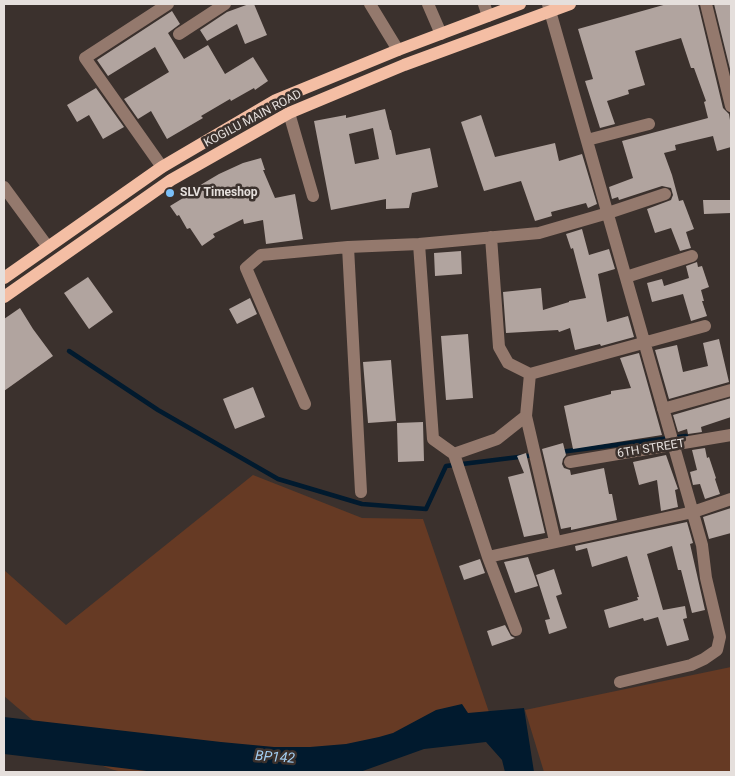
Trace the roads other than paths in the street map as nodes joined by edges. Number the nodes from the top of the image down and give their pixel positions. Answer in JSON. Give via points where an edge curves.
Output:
{"nodes":[{"id":1,"x":168,"y":4,"type":"edge"},
{"id":2,"x":225,"y":4,"type":"edge"},
{"id":3,"x":428,"y":4,"type":"edge"},
{"id":4,"x":520,"y":4,"type":"edge"},
{"id":5,"x":570,"y":4,"type":"edge"},
{"id":6,"x":706,"y":4,"type":"edge"},
{"id":7,"x":372,"y":5,"type":"edge"},
{"id":8,"x":549,"y":7,"type":"edge"},
{"id":9,"x":486,"y":10,"type":"edge"},
{"id":10,"x":179,"y":34,"type":"dead end"},
{"id":11,"x":441,"y":34,"type":"junction"},
{"id":12,"x":398,"y":50,"type":"junction"},
{"id":13,"x":731,"y":106,"type":"edge"},
{"id":14,"x":289,"y":113,"type":"junction"},
{"id":15,"x":649,"y":124,"type":"dead end"},
{"id":16,"x":587,"y":140,"type":"junction"},
{"id":17,"x":162,"y":167,"type":"junction"},
{"id":18,"x":4,"y":187,"type":"edge"},
{"id":19,"x":665,"y":194,"type":"dead end"},
{"id":20,"x":313,"y":196,"type":"dead end"},
{"id":21,"x":608,"y":213,"type":"junction"},
{"id":22,"x":67,"y":234,"type":"junction"},
{"id":23,"x":491,"y":237,"type":"junction"},
{"id":24,"x":419,"y":244,"type":"junction"},
{"id":25,"x":77,"y":246,"type":"junction"},
{"id":26,"x":348,"y":246,"type":"junction"},
{"id":27,"x":48,"y":247,"type":"junction"},
{"id":28,"x":692,"y":256,"type":"dead end"},
{"id":29,"x":626,"y":277,"type":"junction"},
{"id":30,"x":4,"y":278,"type":"edge"},
{"id":31,"x":4,"y":297,"type":"edge"},
{"id":32,"x":705,"y":326,"type":"dead end"},
{"id":33,"x":645,"y":344,"type":"junction"},
{"id":34,"x":530,"y":374,"type":"junction"},
{"id":35,"x":731,"y":390,"type":"edge"},
{"id":36,"x":305,"y":404,"type":"dead end"},
{"id":37,"x":663,"y":409,"type":"junction"},
{"id":38,"x":526,"y":416,"type":"junction"},
{"id":39,"x":731,"y":435,"type":"edge"},
{"id":40,"x":674,"y":445,"type":"junction"},
{"id":41,"x":454,"y":454,"type":"junction"},
{"id":42,"x":570,"y":462,"type":"dead end"},
{"id":43,"x":360,"y":492,"type":"dead end"},
{"id":44,"x":731,"y":499,"type":"edge"},
{"id":45,"x":693,"y":512,"type":"junction"},
{"id":46,"x":555,"y":541,"type":"junction"},
{"id":47,"x":488,"y":557,"type":"junction"},
{"id":48,"x":516,"y":630,"type":"dead end"},
{"id":49,"x":620,"y":682,"type":"dead end"}],
"edges":[{"from":1,"to":17,"type":"street","via":[[85,58]]},
{"from":2,"to":10,"type":"street"},
{"from":3,"to":11,"type":"street"},
{"from":4,"to":9,"type":"main road","name":"KOGILU MAIN ROAD"},
{"from":5,"to":8,"type":"main road","name":"KOGILU MAIN ROAD"},
{"from":6,"to":13,"type":"street"},
{"from":7,"to":12,"type":"street"},
{"from":8,"to":14,"type":"main road","name":"KOGILU MAIN ROAD"},
{"from":8,"to":16,"type":"street"},
{"from":9,"to":11,"type":"main road","name":"KOGILU MAIN ROAD"},
{"from":11,"to":12,"type":"main road","name":"KOGILU MAIN ROAD"},
{"from":12,"to":17,"type":"main road","name":"KOGILU MAIN ROAD","via":[[276,100]]},
{"from":14,"to":20,"type":"street"},
{"from":14,"to":25,"type":"main road","name":"KOGILU MAIN ROAD","via":[[171,180]]},
{"from":15,"to":16,"type":"street"},
{"from":16,"to":21,"type":"street"},
{"from":17,"to":22,"type":"main road","name":"KOGILU MAIN ROAD"},
{"from":18,"to":27,"type":"street"},
{"from":19,"to":21,"type":"street"},
{"from":21,"to":23,"type":"street","via":[[539,233]]},
{"from":21,"to":29,"type":"street"},
{"from":22,"to":25,"type":"main road"},
{"from":22,"to":27,"type":"main road","name":"KOGILU MAIN ROAD"},
{"from":23,"to":24,"type":"street"},
{"from":23,"to":34,"type":"street","via":[[499,347],[508,363]]},
{"from":24,"to":26,"type":"street"},
{"from":24,"to":41,"type":"street","via":[[433,439]]},
{"from":25,"to":31,"type":"main road","name":"KOGILU MAIN ROAD"},
{"from":26,"to":36,"type":"street","via":[[261,255],[246,268]]},
{"from":26,"to":43,"type":"street"},
{"from":27,"to":30,"type":"main road","name":"KOGILU MAIN ROAD"},
{"from":28,"to":29,"type":"street"},
{"from":29,"to":33,"type":"street"},
{"from":32,"to":33,"type":"street"},
{"from":33,"to":34,"type":"street"},
{"from":33,"to":37,"type":"street"},
{"from":34,"to":38,"type":"street"},
{"from":35,"to":37,"type":"street"},
{"from":37,"to":40,"type":"street"},
{"from":38,"to":41,"type":"street","via":[[497,439]]},
{"from":38,"to":46,"type":"street"},
{"from":39,"to":40,"type":"street","name":"6TH STREET"},
{"from":40,"to":42,"type":"street","name":"6TH STREET"},
{"from":40,"to":45,"type":"street"},
{"from":41,"to":47,"type":"street"},
{"from":44,"to":45,"type":"street"},
{"from":45,"to":46,"type":"street"},
{"from":45,"to":49,"type":"street","via":[[720,637],[717,650],[691,665]]},
{"from":46,"to":47,"type":"street"},
{"from":47,"to":48,"type":"street"}]}
